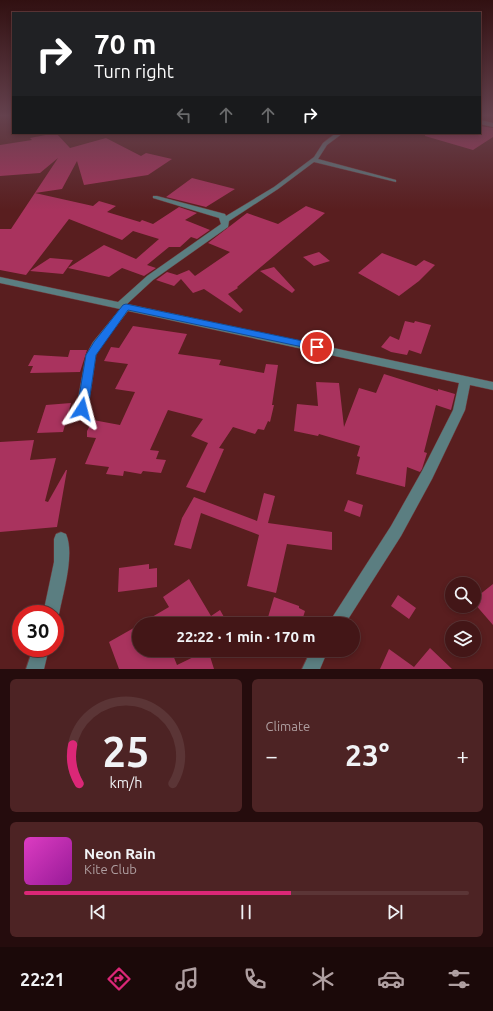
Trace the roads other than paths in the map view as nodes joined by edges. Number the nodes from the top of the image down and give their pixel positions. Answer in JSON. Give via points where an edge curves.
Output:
{"nodes":[{"id":1,"x":323,"y":147,"type":"edge"},
{"id":2,"x":313,"y":160,"type":"junction"},
{"id":3,"x":394,"y":181,"type":"dead end"},
{"id":4,"x":155,"y":197,"type":"dead end"},
{"id":5,"x":225,"y":220,"type":"junction"},
{"id":6,"x":0,"y":280,"type":"edge"},
{"id":7,"x":123,"y":306,"type":"junction"},
{"id":8,"x":465,"y":380,"type":"junction"},
{"id":9,"x":493,"y":386,"type":"edge"},
{"id":10,"x":82,"y":409,"type":"dead end"},
{"id":11,"x":61,"y":540,"type":"dead end"},
{"id":12,"x":53,"y":605,"type":"edge"},
{"id":13,"x":341,"y":617,"type":"edge"},
{"id":14,"x":38,"y":657,"type":"edge"},
{"id":15,"x":317,"y":657,"type":"edge"},
{"id":16,"x":35,"y":669,"type":"edge"},
{"id":17,"x":311,"y":669,"type":"edge"}],
"edges":[{"from":1,"to":2,"type":"street"},
{"from":2,"to":3,"type":"street"},
{"from":2,"to":5,"type":"street","via":[[276,188]]},
{"from":4,"to":5,"type":"street","via":[[211,212]]},
{"from":5,"to":7,"type":"street","via":[[225,225],[150,278]]},
{"from":6,"to":7,"type":"street"},
{"from":7,"to":8,"type":"street"},
{"from":7,"to":10,"type":"street","via":[[91,355]]},
{"from":8,"to":9,"type":"street"},
{"from":8,"to":13,"type":"street","via":[[459,410],[427,475],[396,531]]},
{"from":11,"to":12,"type":"street","via":[[61,562]]},
{"from":14,"to":16,"type":"street"},
{"from":15,"to":17,"type":"street"}]}
